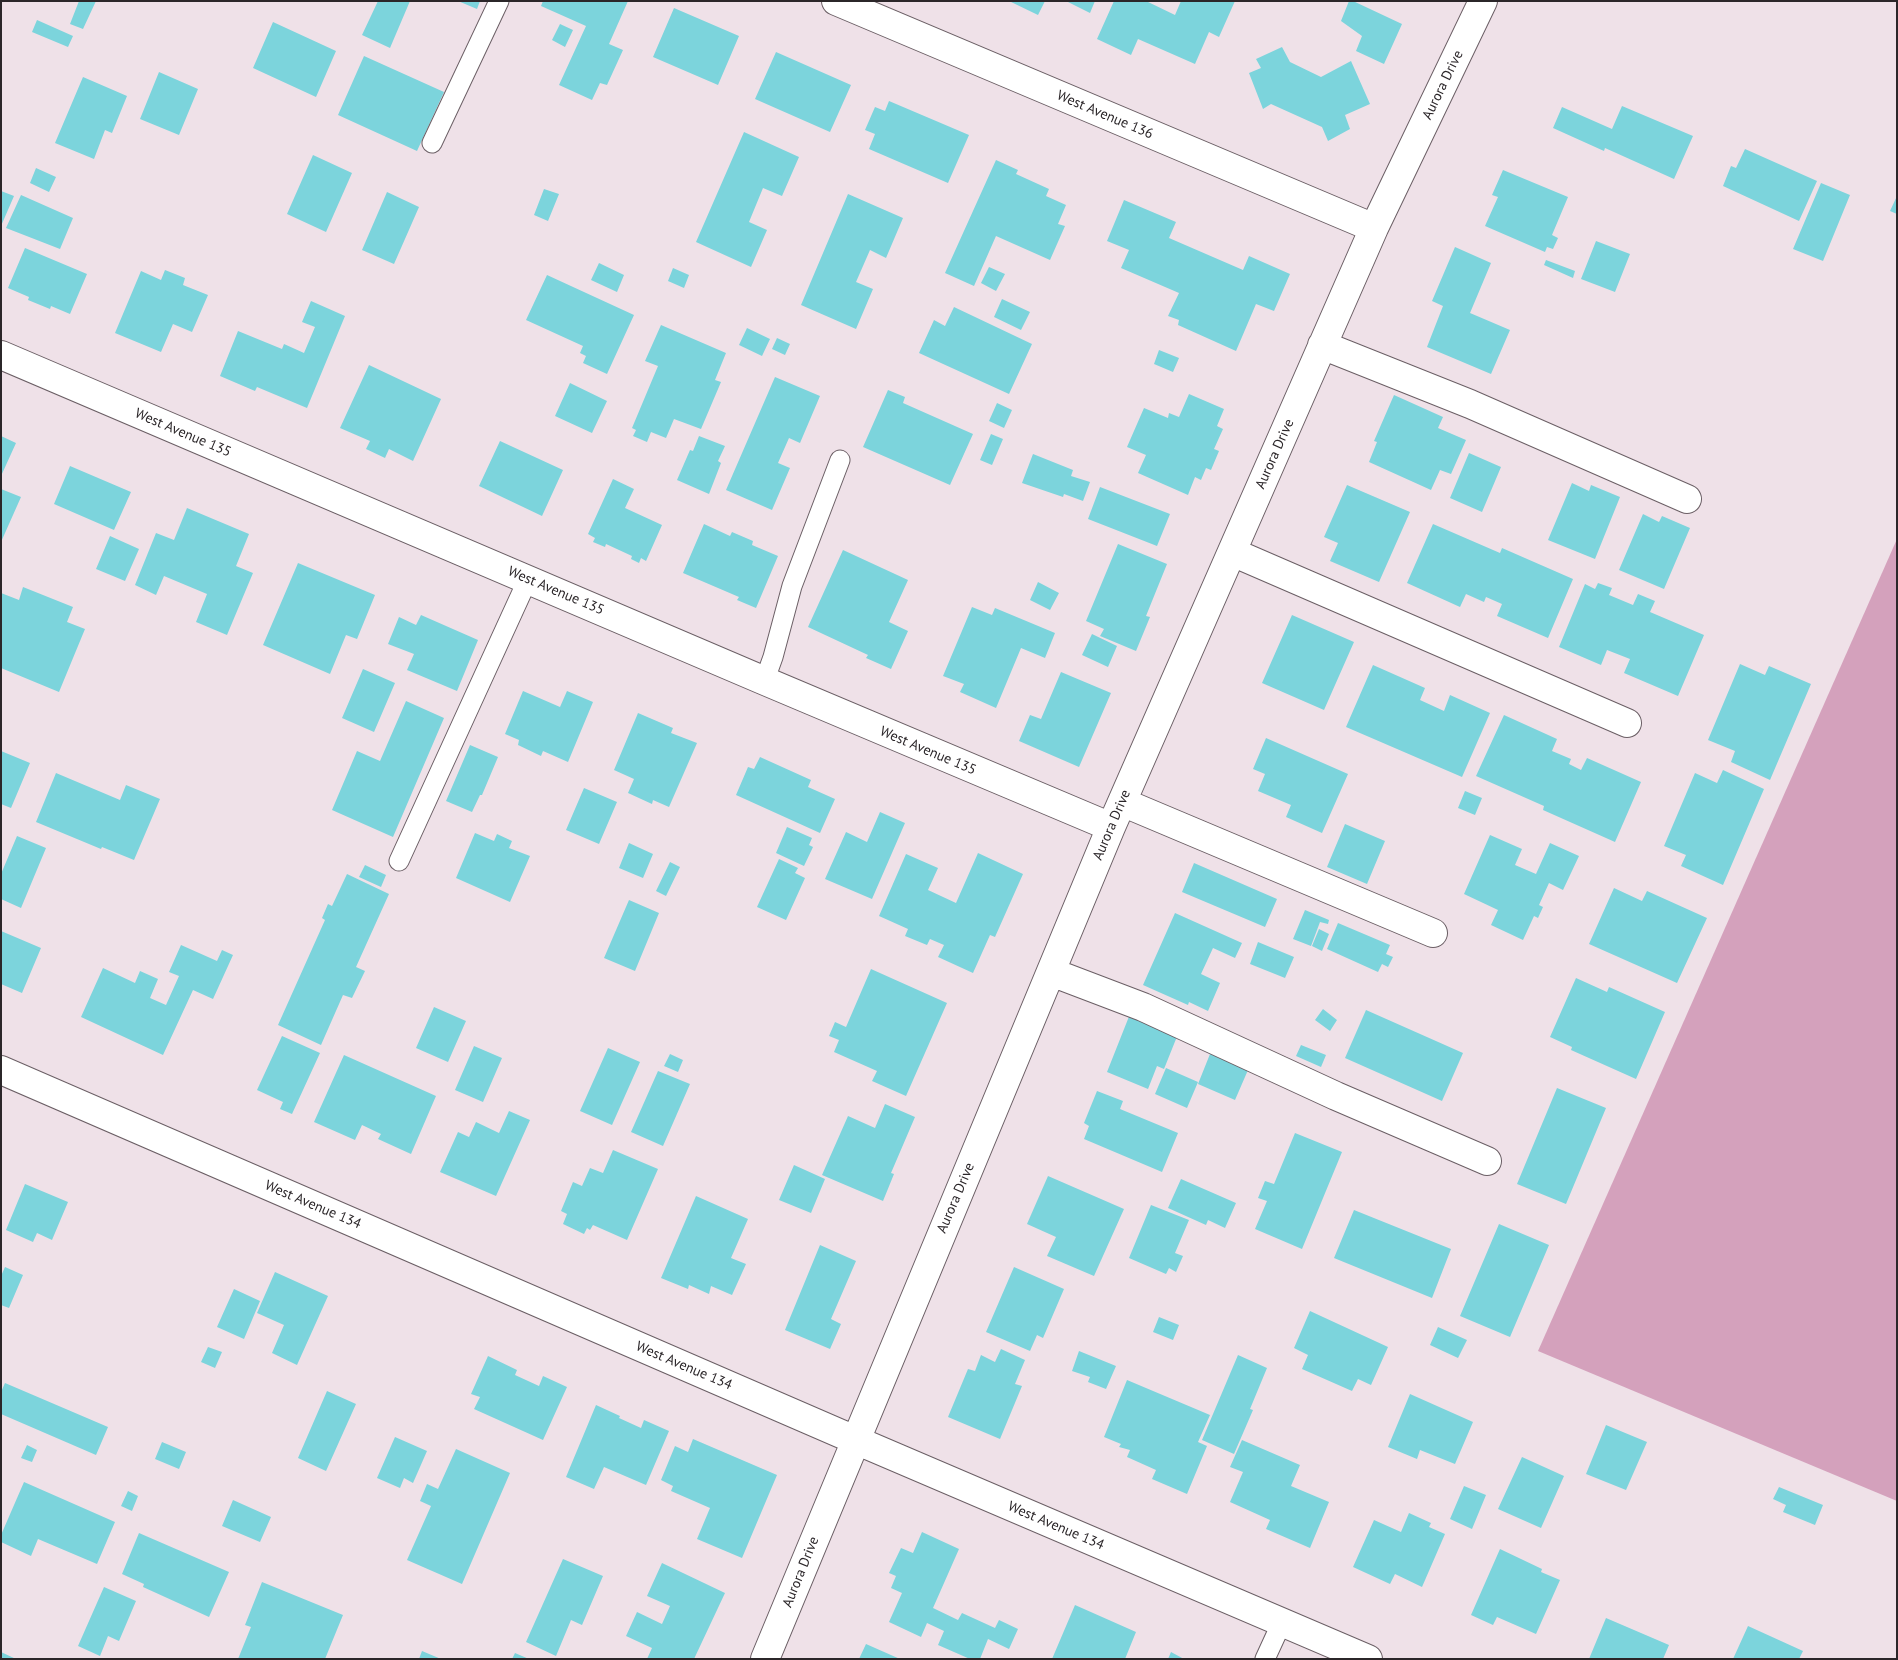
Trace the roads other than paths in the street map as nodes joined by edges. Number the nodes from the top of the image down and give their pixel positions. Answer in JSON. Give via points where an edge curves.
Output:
{"nodes":[{"id":1,"x":499,"y":1,"type":"edge"},
{"id":2,"x":836,"y":1,"type":"edge"},
{"id":3,"x":1483,"y":1,"type":"edge"},
{"id":4,"x":432,"y":143,"type":"dead end"},
{"id":5,"x":1374,"y":228,"type":"junction"},
{"id":6,"x":1322,"y":345,"type":"junction"},
{"id":7,"x":1,"y":355,"type":"edge"},
{"id":8,"x":840,"y":460,"type":"dead end"},
{"id":9,"x":1687,"y":499,"type":"dead end"},
{"id":10,"x":1232,"y":552,"type":"junction"},
{"id":11,"x":528,"y":579,"type":"junction"},
{"id":12,"x":764,"y":682,"type":"junction"},
{"id":13,"x":1627,"y":723,"type":"dead end"},
{"id":14,"x":1122,"y":802,"type":"junction"},
{"id":15,"x":1111,"y":827,"type":"junction"},
{"id":16,"x":399,"y":861,"type":"dead end"},
{"id":17,"x":1433,"y":933,"type":"dead end"},
{"id":18,"x":1051,"y":972,"type":"junction"},
{"id":19,"x":1,"y":1070,"type":"edge"},
{"id":20,"x":1487,"y":1161,"type":"dead end"},
{"id":21,"x":856,"y":1440,"type":"junction"},
{"id":22,"x":1282,"y":1622,"type":"junction"},
{"id":23,"x":765,"y":1659,"type":"edge"},
{"id":24,"x":1265,"y":1659,"type":"edge"},
{"id":25,"x":1368,"y":1659,"type":"edge"}],
"edges":[{"from":1,"to":4,"type":"lane"},
{"from":2,"to":5,"type":"street","name":"West Avenue 136"},
{"from":3,"to":5,"type":"street","name":"Aurora Drive"},
{"from":5,"to":6,"type":"street","name":"Aurora Drive"},
{"from":6,"to":9,"type":"street","via":[[1470,404]]},
{"from":6,"to":10,"type":"street","name":"Aurora Drive"},
{"from":7,"to":11,"type":"street","name":"West Avenue 135"},
{"from":8,"to":12,"type":"lane","via":[[792,586]]},
{"from":10,"to":13,"type":"street"},
{"from":10,"to":14,"type":"street","name":"Aurora Drive"},
{"from":11,"to":12,"type":"street","name":"West Avenue 135"},
{"from":11,"to":16,"type":"lane"},
{"from":12,"to":15,"type":"street","name":"West Avenue 135"},
{"from":14,"to":15,"type":"street","name":"Aurora Drive"},
{"from":14,"to":17,"type":"street"},
{"from":15,"to":18,"type":"street","name":"Aurora Drive"},
{"from":18,"to":20,"type":"street","via":[[1143,1007]]},
{"from":18,"to":21,"type":"street","name":"Aurora Drive"},
{"from":19,"to":21,"type":"street","name":"West Avenue 134"},
{"from":21,"to":22,"type":"street","name":"West Avenue 134"},
{"from":21,"to":23,"type":"street","name":"Aurora Drive"},
{"from":22,"to":24,"type":"lane"},
{"from":22,"to":25,"type":"street","name":"West Avenue 134"}]}
